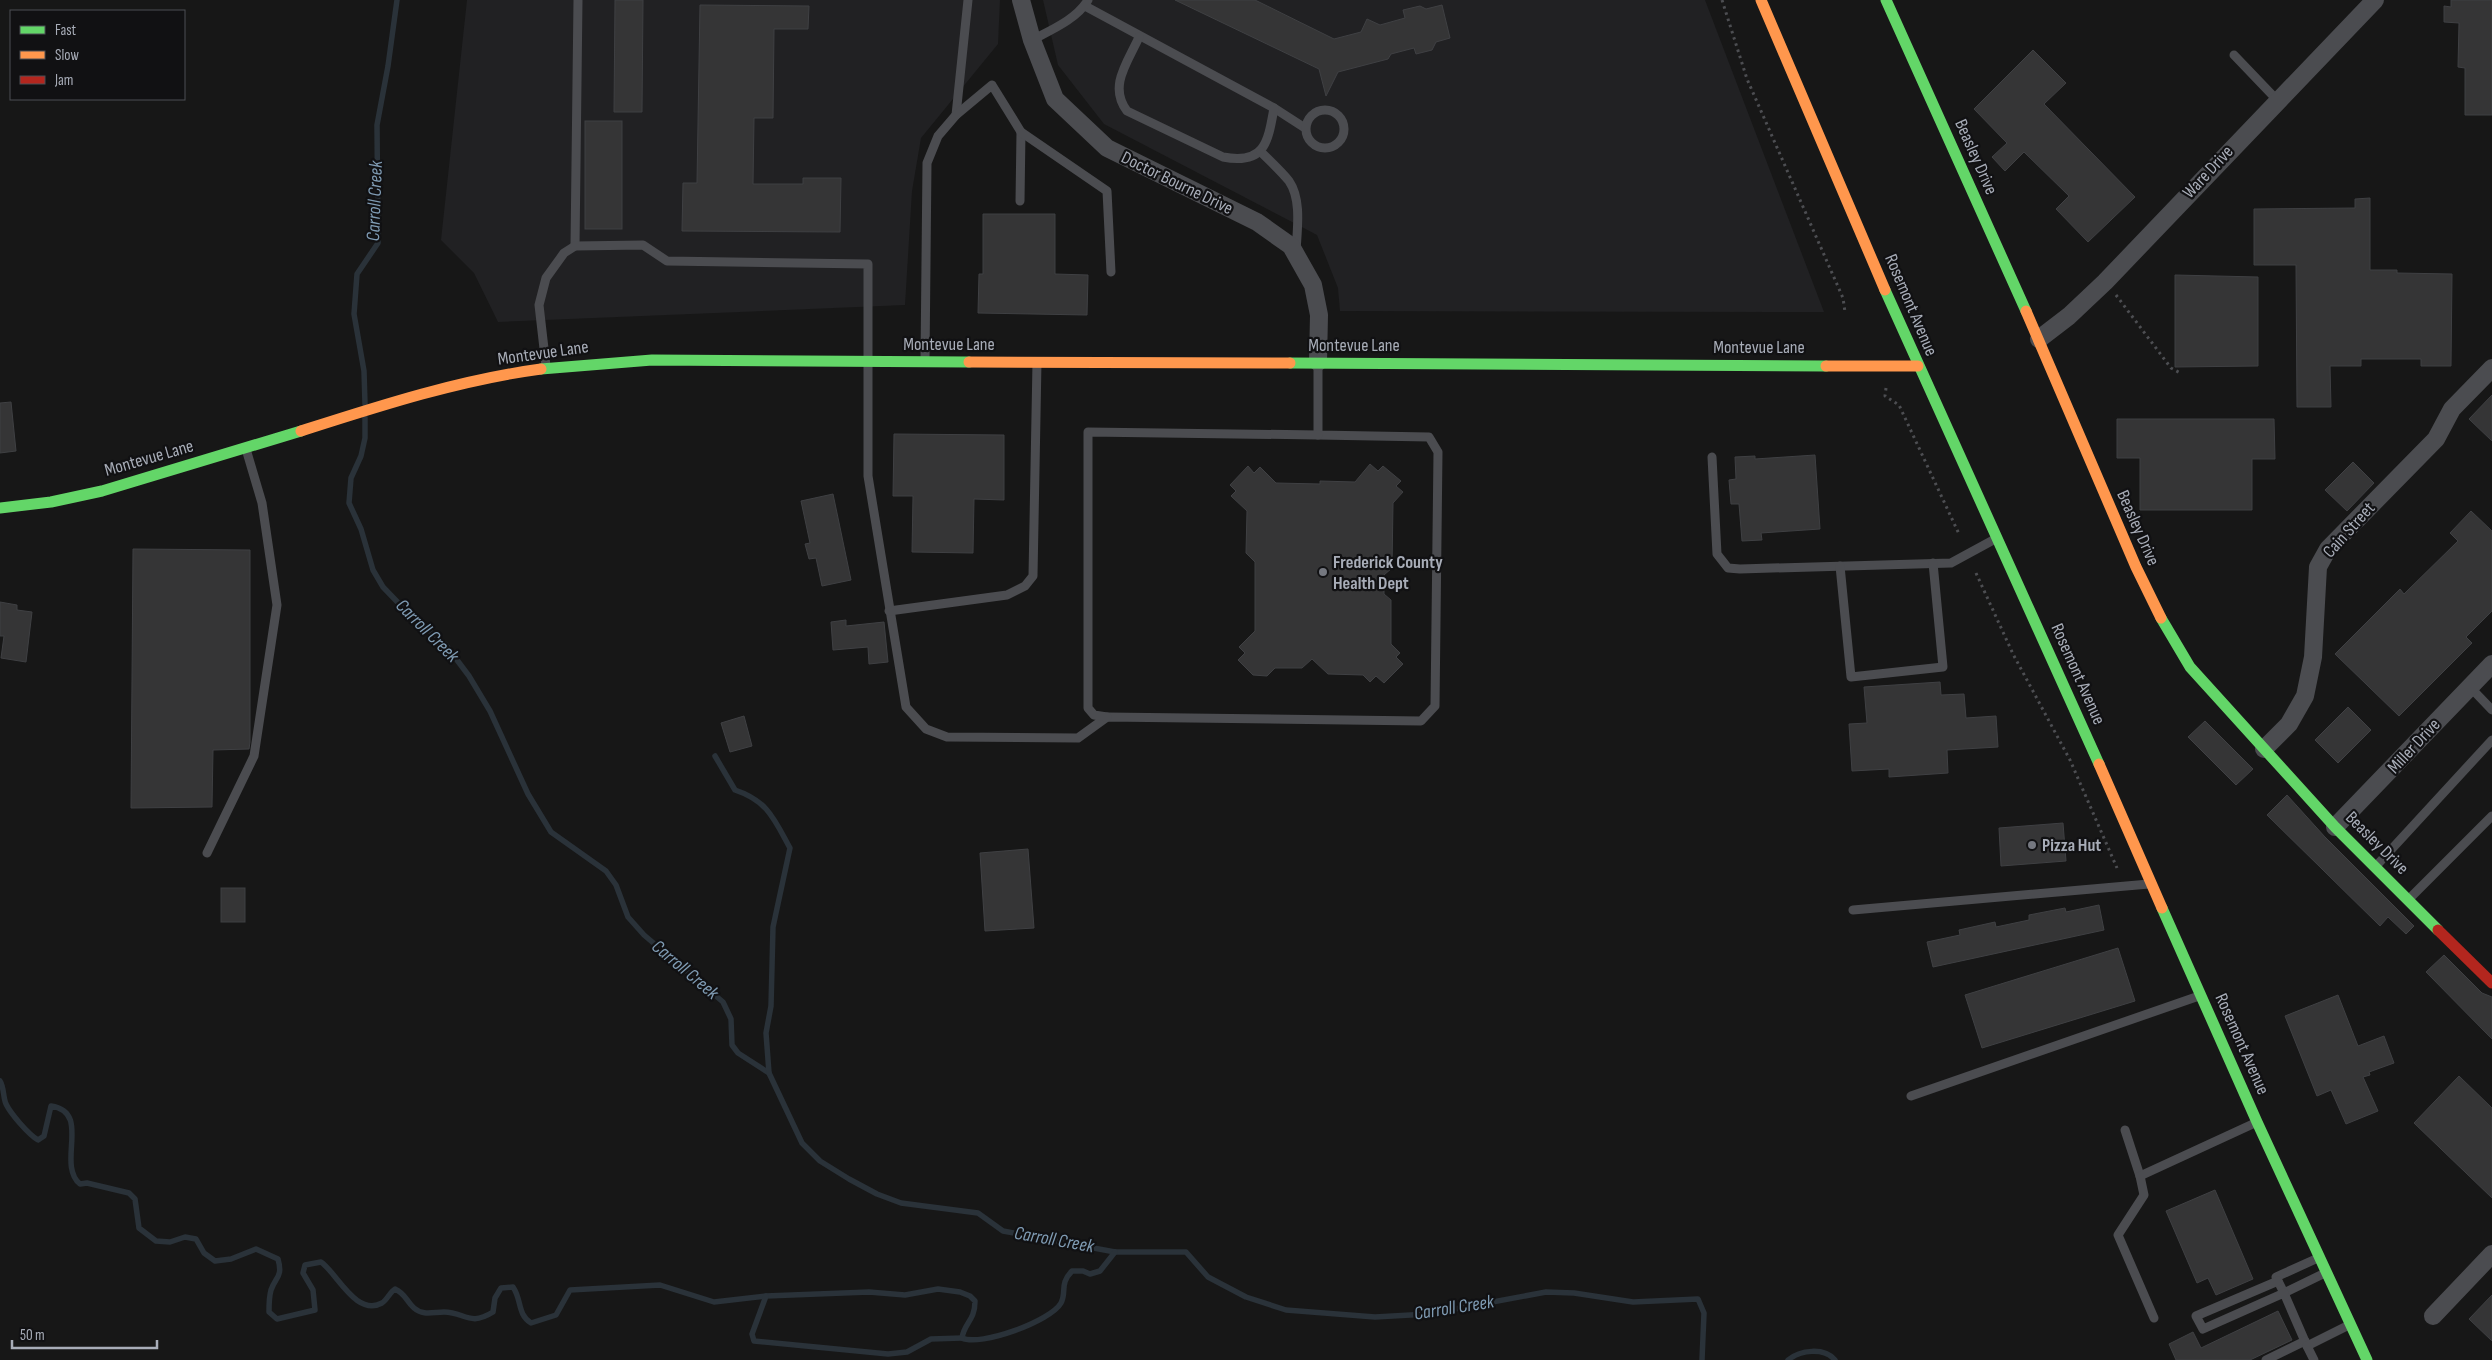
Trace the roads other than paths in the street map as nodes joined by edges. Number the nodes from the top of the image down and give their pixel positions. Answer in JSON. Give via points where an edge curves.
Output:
{"nodes":[{"id":1,"x":578,"y":0,"type":"edge"},
{"id":2,"x":968,"y":0,"type":"edge"},
{"id":3,"x":1021,"y":0,"type":"edge"},
{"id":4,"x":1761,"y":0,"type":"edge"},
{"id":5,"x":1886,"y":0,"type":"edge"},
{"id":6,"x":2375,"y":0,"type":"edge"},
{"id":7,"x":1086,"y":3,"type":"edge"},
{"id":8,"x":1139,"y":37,"type":"junction"},
{"id":9,"x":1032,"y":40,"type":"junction"},
{"id":10,"x":2234,"y":55,"type":"dead end"},
{"id":11,"x":2278,"y":101,"type":"junction"},
{"id":12,"x":1274,"y":108,"type":"junction"},
{"id":13,"x":956,"y":115,"type":"junction"},
{"id":14,"x":1305,"y":128,"type":"junction"},
{"id":15,"x":1022,"y":132,"type":"junction"},
{"id":16,"x":1261,"y":152,"type":"junction"},
{"id":17,"x":1020,"y":201,"type":"dead end"},
{"id":18,"x":575,"y":246,"type":"junction"},
{"id":19,"x":1296,"y":254,"type":"junction"},
{"id":20,"x":1111,"y":272,"type":"dead end"},
{"id":21,"x":2039,"y":339,"type":"junction"},
{"id":22,"x":867,"y":362,"type":"junction"},
{"id":23,"x":925,"y":362,"type":"junction"},
{"id":24,"x":1037,"y":362,"type":"junction"},
{"id":25,"x":1318,"y":362,"type":"junction"},
{"id":26,"x":1918,"y":366,"type":"junction"},
{"id":27,"x":2492,"y":368,"type":"edge"},
{"id":28,"x":546,"y":369,"type":"junction"},
{"id":29,"x":1318,"y":434,"type":"junction"},
{"id":30,"x":246,"y":448,"type":"junction"},
{"id":31,"x":1712,"y":458,"type":"dead end"},
{"id":32,"x":0,"y":508,"type":"edge"},
{"id":33,"x":1998,"y":537,"type":"junction"},
{"id":34,"x":1933,"y":563,"type":"junction"},
{"id":35,"x":1840,"y":566,"type":"junction"},
{"id":36,"x":889,"y":611,"type":"junction"},
{"id":37,"x":2492,"y":664,"type":"edge"},
{"id":38,"x":2470,"y":687,"type":"junction"},
{"id":39,"x":2492,"y":710,"type":"edge"},
{"id":40,"x":1107,"y":716,"type":"junction"},
{"id":41,"x":2492,"y":740,"type":"edge"},
{"id":42,"x":2264,"y":749,"type":"junction"},
{"id":43,"x":2492,"y":816,"type":"edge"},
{"id":44,"x":2335,"y":827,"type":"junction"},
{"id":45,"x":207,"y":853,"type":"dead end"},
{"id":46,"x":2375,"y":867,"type":"junction"},
{"id":47,"x":2152,"y":884,"type":"junction"},
{"id":48,"x":2408,"y":900,"type":"junction"},
{"id":49,"x":1853,"y":910,"type":"dead end"},
{"id":50,"x":2492,"y":983,"type":"edge"},
{"id":51,"x":2201,"y":996,"type":"junction"},
{"id":52,"x":1911,"y":1096,"type":"dead end"},
{"id":53,"x":2257,"y":1122,"type":"junction"},
{"id":54,"x":2125,"y":1130,"type":"dead end"},
{"id":55,"x":2140,"y":1176,"type":"junction"},
{"id":56,"x":2492,"y":1254,"type":"edge"},
{"id":57,"x":2318,"y":1258,"type":"junction"},
{"id":58,"x":2325,"y":1273,"type":"junction"},
{"id":59,"x":2278,"y":1281,"type":"junction"},
{"id":60,"x":2284,"y":1293,"type":"junction"},
{"id":61,"x":2433,"y":1316,"type":"dead end"},
{"id":62,"x":2154,"y":1318,"type":"dead end"},
{"id":63,"x":2349,"y":1325,"type":"junction"},
{"id":64,"x":2306,"y":1344,"type":"junction"},
{"id":65,"x":2266,"y":1360,"type":"edge"},
{"id":66,"x":2314,"y":1360,"type":"edge"},
{"id":67,"x":2367,"y":1360,"type":"edge"}],
"edges":[{"from":1,"to":18,"type":"lane"},
{"from":2,"to":13,"type":"lane"},
{"from":3,"to":9,"type":"street","name":"Doctor Bourne Drive"},
{"from":4,"to":26,"type":"street","name":"Rosemont Avenue"},
{"from":5,"to":21,"type":"street","name":"Beasley Drive"},
{"from":6,"to":11,"type":"street","name":"Ware Drive"},
{"from":7,"to":8,"type":"lane"},
{"from":7,"to":9,"type":"lane","via":[[1062,24]]},
{"from":8,"to":12,"type":"lane"},
{"from":8,"to":16,"type":"lane","via":[[1119,80],[1119,100],[1127,110],[1223,157],[1237,160]]},
{"from":9,"to":19,"type":"street","name":"Doctor Bourne Drive","via":[[1055,99],[1108,148],[1257,222],[1291,246]]},
{"from":10,"to":11,"type":"lane"},
{"from":11,"to":21,"type":"street","name":"Ware Drive","via":[[2105,282]]},
{"from":12,"to":14,"type":"lane"},
{"from":12,"to":16,"type":"lane","via":[[1270,136]]},
{"from":13,"to":15,"type":"lane","via":[[992,85]]},
{"from":13,"to":23,"type":"lane","via":[[938,136],[927,163]]},
{"from":14,"to":14,"type":"lane","via":[[1310,142],[1324,149],[1338,144],[1344,131],[1340,116],[1326,110],[1312,115]]},
{"from":15,"to":17,"type":"lane"},
{"from":15,"to":20,"type":"lane","via":[[1107,191]]},
{"from":16,"to":19,"type":"lane","via":[[1289,182],[1295,194]]},
{"from":18,"to":22,"type":"lane","via":[[643,245],[668,261],[868,264]]},
{"from":18,"to":28,"type":"lane","via":[[564,253],[546,278],[539,305]]},
{"from":19,"to":25,"type":"street","name":"Doctor Bourne Drive","via":[[1313,284],[1319,315]]},
{"from":21,"to":42,"type":"street","name":"Beasley Drive","via":[[2097,479],[2157,611],[2190,667]]},
{"from":22,"to":23,"type":"street","name":"Montevue Lane"},
{"from":22,"to":28,"type":"street","name":"Montevue Lane","via":[[652,360]]},
{"from":22,"to":36,"type":"lane","via":[[868,476]]},
{"from":23,"to":24,"type":"street","name":"Montevue Lane"},
{"from":24,"to":25,"type":"street","name":"Montevue Lane"},
{"from":24,"to":36,"type":"lane","via":[[1033,576],[1025,586],[1007,595]]},
{"from":25,"to":26,"type":"street","name":"Montevue Lane"},
{"from":25,"to":29,"type":"lane"},
{"from":26,"to":33,"type":"street","name":"Rosemont Avenue"},
{"from":27,"to":42,"type":"street","name":"Cain Street","via":[[2452,409],[2436,439],[2328,549],[2318,567],[2313,657],[2305,696],[2289,724]]},
{"from":28,"to":30,"type":"street","name":"Montevue Lane","via":[[433,391]]},
{"from":29,"to":40,"type":"lane","via":[[1088,432],[1088,708],[1094,715]]},
{"from":29,"to":40,"type":"lane","via":[[1429,437],[1438,452],[1434,706],[1421,721]]},
{"from":30,"to":32,"type":"street","name":"Montevue Lane","via":[[69,499]]},
{"from":30,"to":45,"type":"lane","via":[[262,503],[277,604],[254,756]]},
{"from":31,"to":35,"type":"lane","via":[[1717,554],[1728,568]]},
{"from":33,"to":34,"type":"lane","via":[[1956,561]]},
{"from":33,"to":47,"type":"street","name":"Rosemont Avenue"},
{"from":34,"to":35,"type":"lane"},
{"from":34,"to":35,"type":"lane","via":[[1943,667],[1851,677]]},
{"from":36,"to":40,"type":"lane","via":[[906,707],[926,729],[947,737],[1078,738]]},
{"from":37,"to":38,"type":"street","name":"Miller Drive"},
{"from":38,"to":39,"type":"lane"},
{"from":38,"to":44,"type":"street","name":"Miller Drive"},
{"from":41,"to":46,"type":"lane"},
{"from":42,"to":44,"type":"street","name":"Beasley Drive"},
{"from":43,"to":48,"type":"lane"},
{"from":44,"to":46,"type":"street","name":"Beasley Drive"},
{"from":46,"to":48,"type":"street","name":"Beasley Drive"},
{"from":47,"to":49,"type":"lane"},
{"from":47,"to":51,"type":"street","name":"Rosemont Avenue"},
{"from":48,"to":50,"type":"street","name":"Beasley Drive"},
{"from":51,"to":52,"type":"lane"},
{"from":51,"to":53,"type":"street","name":"Rosemont Avenue"},
{"from":53,"to":55,"type":"lane"},
{"from":53,"to":57,"type":"street","name":"Rosemont Avenue"},
{"from":54,"to":55,"type":"lane"},
{"from":55,"to":62,"type":"lane","via":[[2144,1195],[2118,1235]]},
{"from":56,"to":61,"type":"street"},
{"from":57,"to":58,"type":"street","name":"Rosemont Avenue"},
{"from":57,"to":59,"type":"lane","via":[[2276,1277]]},
{"from":58,"to":60,"type":"lane"},
{"from":58,"to":63,"type":"street","name":"Rosemont Avenue"},
{"from":59,"to":60,"type":"lane"},
{"from":59,"to":60,"type":"lane","via":[[2196,1316],[2203,1330]]},
{"from":60,"to":64,"type":"lane"},
{"from":63,"to":64,"type":"lane"},
{"from":63,"to":67,"type":"street","name":"Rosemont Avenue"},
{"from":64,"to":65,"type":"lane"},
{"from":64,"to":66,"type":"lane"}]}
